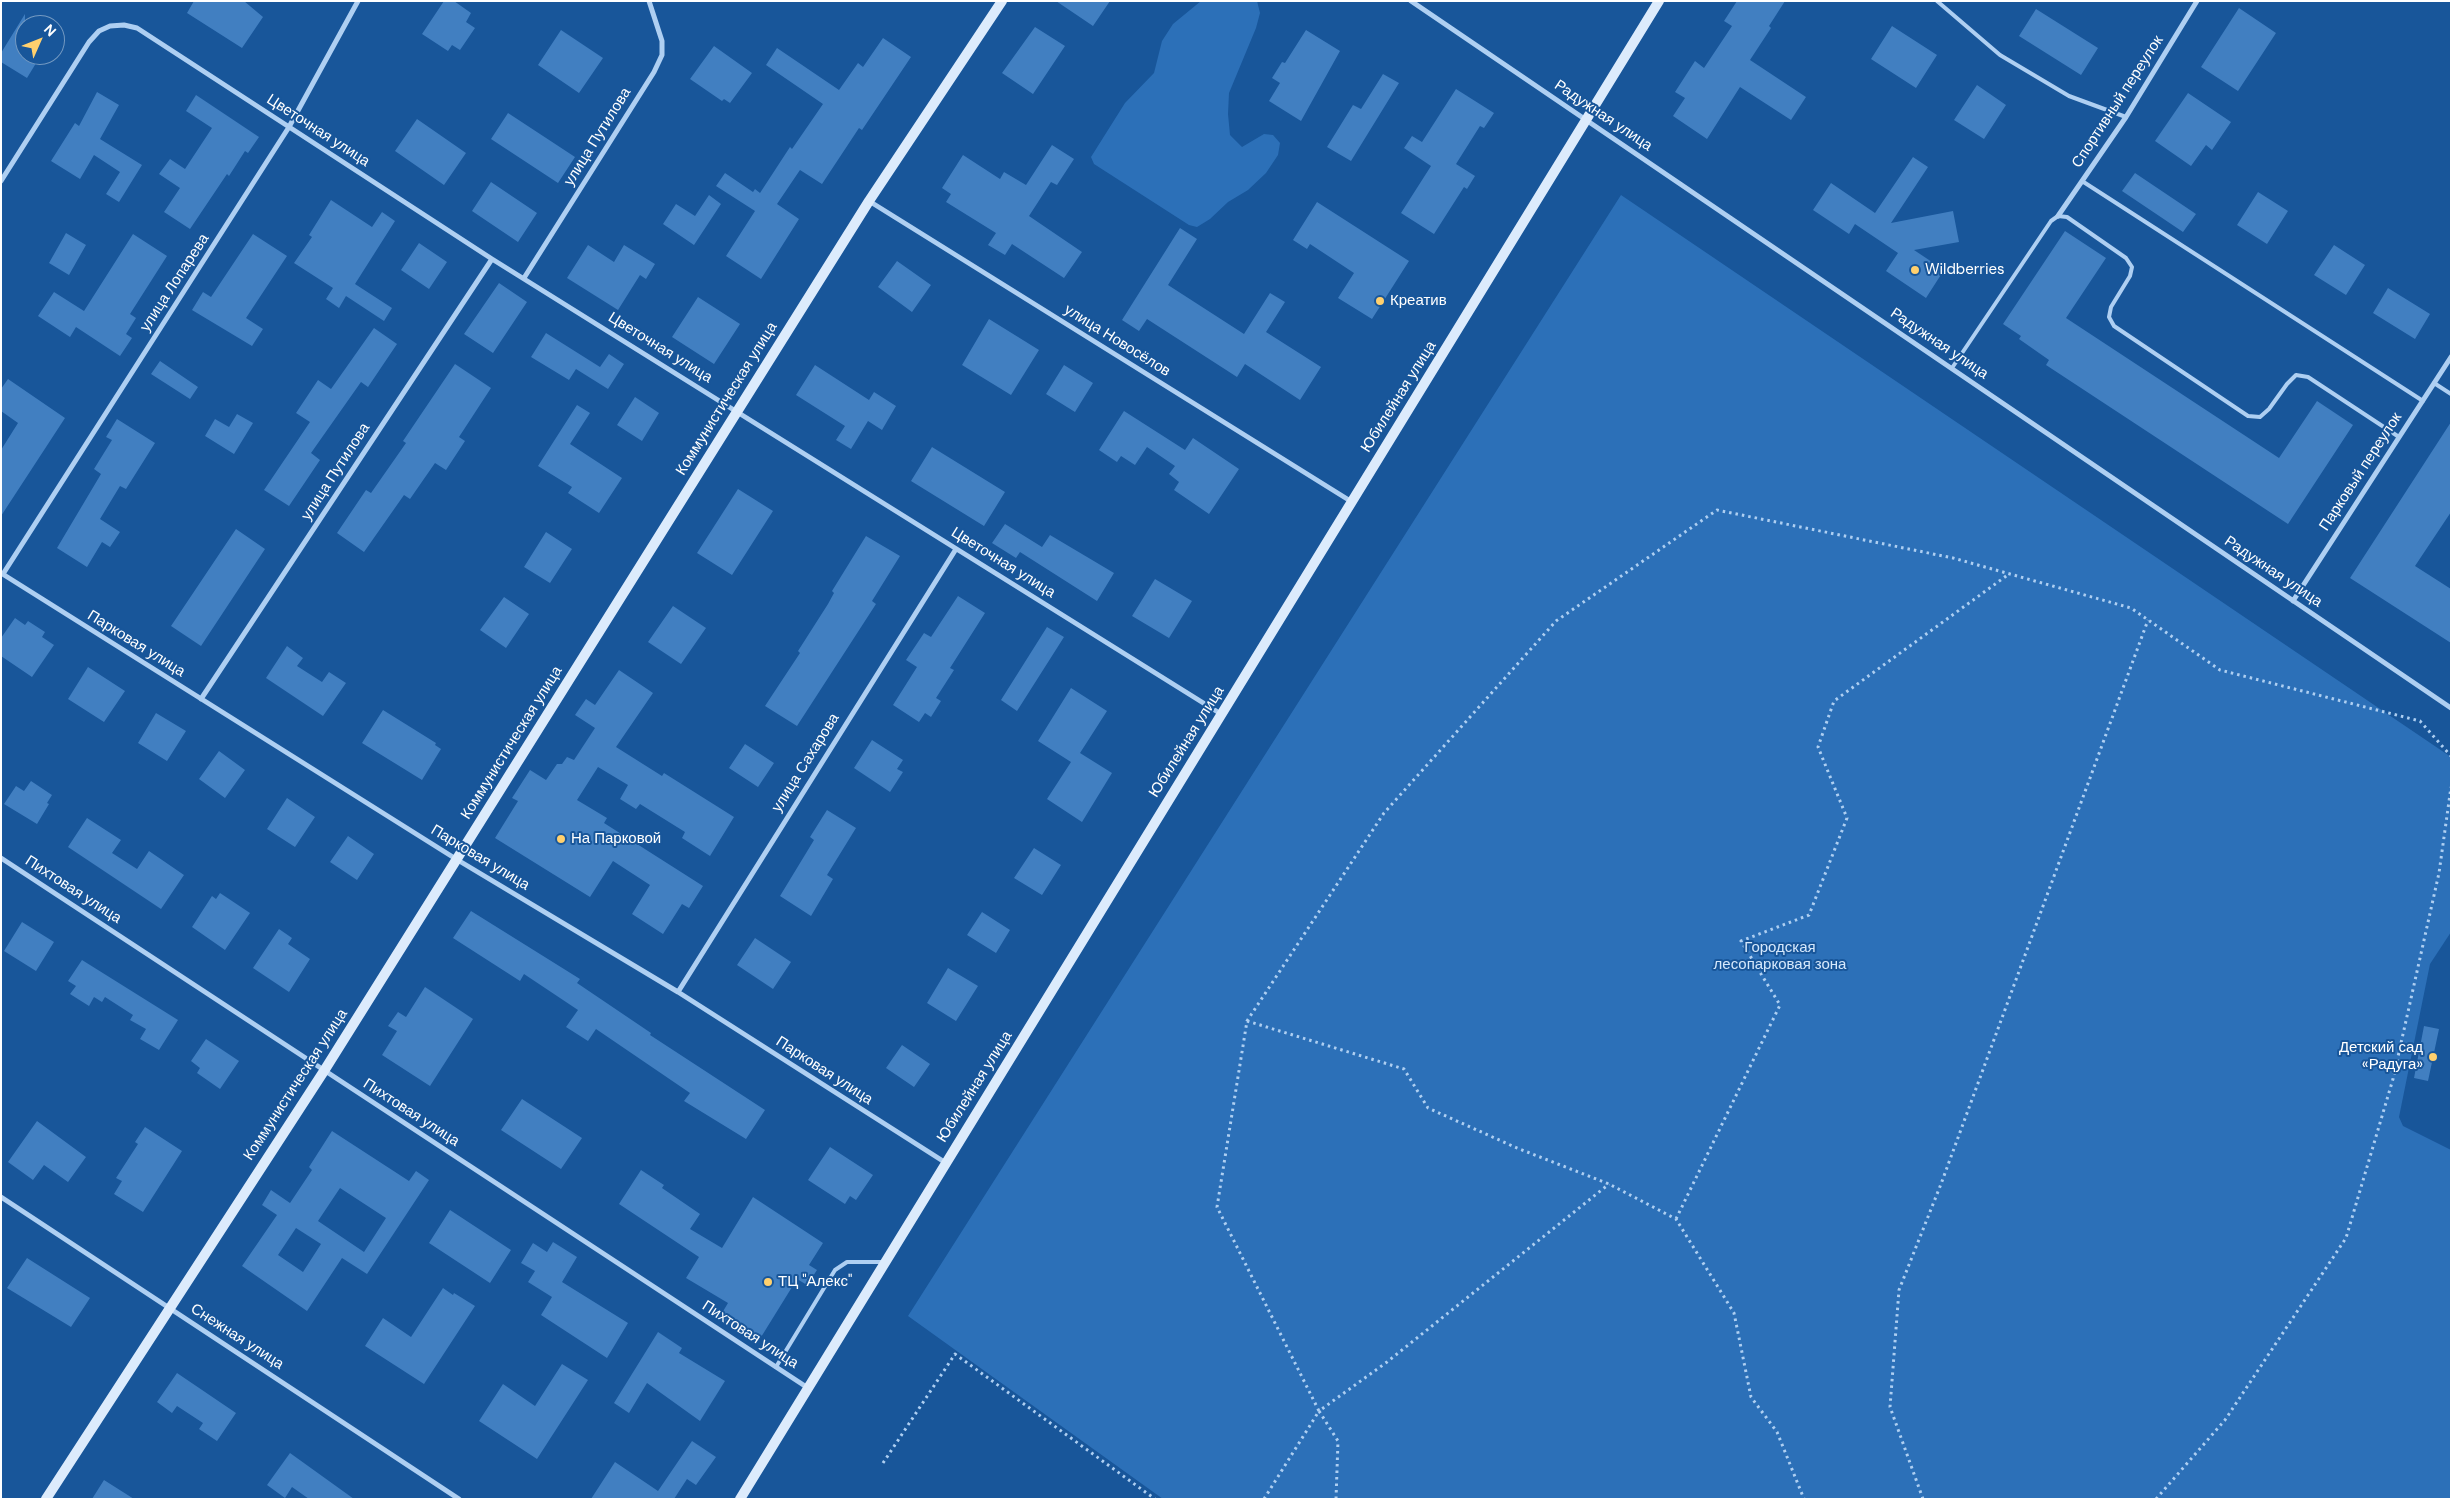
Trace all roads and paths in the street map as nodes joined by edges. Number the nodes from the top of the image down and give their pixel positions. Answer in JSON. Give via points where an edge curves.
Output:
{"nodes":[{"id":1,"x":358,"y":1,"type":"edge"},
{"id":2,"x":649,"y":1,"type":"edge"},
{"id":3,"x":1002,"y":1,"type":"edge"},
{"id":4,"x":1412,"y":1,"type":"edge"},
{"id":5,"x":1659,"y":1,"type":"edge"},
{"id":6,"x":1937,"y":1,"type":"edge"},
{"id":7,"x":2197,"y":1,"type":"edge"},
{"id":8,"x":2126,"y":116,"type":"junction"},
{"id":9,"x":1587,"y":120,"type":"junction"},
{"id":10,"x":289,"y":127,"type":"junction"},
{"id":11,"x":1,"y":181,"type":"edge"},
{"id":12,"x":2082,"y":181,"type":"junction"},
{"id":13,"x":869,"y":201,"type":"junction"},
{"id":14,"x":2058,"y":216,"type":"junction"},
{"id":15,"x":492,"y":259,"type":"junction"},
{"id":16,"x":524,"y":278,"type":"junction"},
{"id":17,"x":2451,"y":357,"type":"edge"},
{"id":18,"x":1952,"y":368,"type":"junction"},
{"id":19,"x":2434,"y":383,"type":"junction"},
{"id":20,"x":2451,"y":394,"type":"edge"},
{"id":21,"x":2422,"y":401,"type":"junction"},
{"id":22,"x":738,"y":411,"type":"junction"},
{"id":23,"x":2399,"y":437,"type":"junction"},
{"id":24,"x":1352,"y":502,"type":"junction"},
{"id":25,"x":956,"y":548,"type":"junction"},
{"id":26,"x":2,"y":573,"type":"edge"},
{"id":27,"x":2010,"y":574,"type":"junction"},
{"id":28,"x":2293,"y":601,"type":"junction"},
{"id":29,"x":2148,"y":620,"type":"junction"},
{"id":30,"x":201,"y":699,"type":"junction"},
{"id":31,"x":2451,"y":708,"type":"edge"},
{"id":32,"x":1222,"y":714,"type":"junction"},
{"id":33,"x":2451,"y":756,"type":"edge"},
{"id":34,"x":2451,"y":787,"type":"edge"},
{"id":35,"x":1,"y":858,"type":"edge"},
{"id":36,"x":456,"y":859,"type":"junction"},
{"id":37,"x":678,"y":992,"type":"junction"},
{"id":38,"x":1247,"y":1021,"type":"junction"},
{"id":39,"x":324,"y":1071,"type":"junction"},
{"id":40,"x":946,"y":1163,"type":"junction"},
{"id":41,"x":1609,"y":1184,"type":"junction"},
{"id":42,"x":1,"y":1197,"type":"edge"},
{"id":43,"x":1676,"y":1219,"type":"junction"},
{"id":44,"x":885,"y":1262,"type":"junction"},
{"id":45,"x":171,"y":1308,"type":"junction"},
{"id":46,"x":776,"y":1367,"type":"junction"},
{"id":47,"x":808,"y":1388,"type":"junction"},
{"id":48,"x":1319,"y":1411,"type":"junction"},
{"id":49,"x":883,"y":1463,"type":"dead end"},
{"id":50,"x":46,"y":1499,"type":"edge"},
{"id":51,"x":460,"y":1499,"type":"edge"},
{"id":52,"x":740,"y":1499,"type":"edge"},
{"id":53,"x":1155,"y":1499,"type":"edge"},
{"id":54,"x":1264,"y":1499,"type":"edge"},
{"id":55,"x":1336,"y":1499,"type":"edge"},
{"id":56,"x":1804,"y":1499,"type":"edge"},
{"id":57,"x":1923,"y":1499,"type":"edge"},
{"id":58,"x":2156,"y":1499,"type":"edge"}],
"edges":[{"from":1,"to":10,"type":"street","name":"улица Лопарева"},
{"from":2,"to":16,"type":"street","name":"улица Путилова","via":[[662,41],[662,54],[654,72]]},
{"from":3,"to":13,"type":"street","name":"Коммунистическая улица"},
{"from":4,"to":9,"type":"street","name":"Радужная улица"},
{"from":5,"to":9,"type":"street","name":"Юбилейная улица"},
{"from":6,"to":8,"type":"lane","via":[[2000,55],[2069,96]]},
{"from":7,"to":8,"type":"street","name":"Спортивный переулок"},
{"from":8,"to":12,"type":"street","name":"Спортивный переулок"},
{"from":9,"to":18,"type":"street","name":"Радужная улица"},
{"from":9,"to":24,"type":"street","name":"Юбилейная улица"},
{"from":10,"to":11,"type":"street","name":"Цветочная улица","via":[[137,28],[110,26],[99,31],[89,42]]},
{"from":10,"to":15,"type":"street","name":"Цветочная улица"},
{"from":10,"to":26,"type":"street","name":"улица Лопарева"},
{"from":12,"to":14,"type":"street","name":"Спортивный переулок"},
{"from":12,"to":21,"type":"lane"},
{"from":13,"to":22,"type":"street","name":"Коммунистическая улица"},
{"from":13,"to":24,"type":"street","name":"улица Новосёлов"},
{"from":14,"to":18,"type":"lane"},
{"from":14,"to":23,"type":"lane","via":[[2068,217],[2126,258],[2132,267],[2111,307],[2109,317],[2114,326],[2248,416],[2260,417],[2296,375],[2308,377]]},
{"from":15,"to":16,"type":"street","name":"Цветочная улица"},
{"from":15,"to":30,"type":"street","name":"улица Путилова"},
{"from":16,"to":22,"type":"street","name":"Цветочная улица"},
{"from":17,"to":19,"type":"street","name":"Парковый переулок"},
{"from":18,"to":28,"type":"street","name":"Радужная улица"},
{"from":19,"to":20,"type":"lane"},
{"from":19,"to":21,"type":"street","name":"Парковый переулок"},
{"from":21,"to":23,"type":"street","name":"Парковый переулок"},
{"from":22,"to":25,"type":"street","name":"Цветочная улица"},
{"from":22,"to":36,"type":"street","name":"Коммунистическая улица"},
{"from":23,"to":28,"type":"street","name":"Парковый переулок"},
{"from":24,"to":32,"type":"street","name":"Юбилейная улица"},
{"from":25,"to":32,"type":"street","name":"Цветочная улица"},
{"from":25,"to":37,"type":"street","name":"улица Сахарова"},
{"from":26,"to":30,"type":"street","name":"Парковая улица"},
{"from":27,"to":29,"type":"path","via":[[2131,608]]},
{"from":27,"to":38,"type":"path","via":[[1953,558],[1717,510],[1556,621],[1384,813]]},
{"from":27,"to":43,"type":"path","via":[[1834,702],[1818,747],[1847,818],[1809,915],[1742,941],[1780,1005]]},
{"from":28,"to":31,"type":"street","name":"Радужная улица"},
{"from":29,"to":33,"type":"path","via":[[2220,670],[2420,721]]},
{"from":29,"to":57,"type":"path","via":[[1945,1176],[1899,1290],[1890,1407]]},
{"from":30,"to":36,"type":"street","name":"Парковая улица"},
{"from":32,"to":40,"type":"street","name":"Юбилейная улица"},
{"from":34,"to":58,"type":"path","via":[[2439,873],[2393,1079],[2346,1238],[2225,1420]]},
{"from":35,"to":39,"type":"street","name":"Пихтовая улица"},
{"from":36,"to":37,"type":"street","name":"Парковая улица"},
{"from":36,"to":39,"type":"street","name":"Коммунистическая улица"},
{"from":37,"to":40,"type":"street","name":"Парковая улица"},
{"from":38,"to":41,"type":"path","via":[[1404,1069],[1428,1108],[1516,1148]]},
{"from":38,"to":48,"type":"path","via":[[1217,1207]]},
{"from":39,"to":45,"type":"street","name":"Коммунистическая улица"},
{"from":39,"to":46,"type":"street","name":"Пихтовая улица"},
{"from":40,"to":44,"type":"street","name":"Юбилейная улица"},
{"from":41,"to":43,"type":"path"},
{"from":41,"to":48,"type":"path","via":[[1387,1362]]},
{"from":42,"to":45,"type":"street","name":"Снежная улица"},
{"from":43,"to":56,"type":"path","via":[[1734,1312],[1751,1397],[1777,1432]]},
{"from":44,"to":46,"type":"lane","via":[[847,1262],[840,1265]]},
{"from":44,"to":47,"type":"street","name":"Юбилейная улица"},
{"from":45,"to":50,"type":"street","name":"Коммунистическая улица"},
{"from":45,"to":51,"type":"street","name":"Снежная улица"},
{"from":46,"to":47,"type":"street","name":"Пихтовая улица"},
{"from":47,"to":52,"type":"street","name":"Юбилейная улица"},
{"from":48,"to":54,"type":"path"},
{"from":48,"to":55,"type":"path","via":[[1338,1441]]},
{"from":49,"to":53,"type":"path","via":[[955,1354]]}]}
